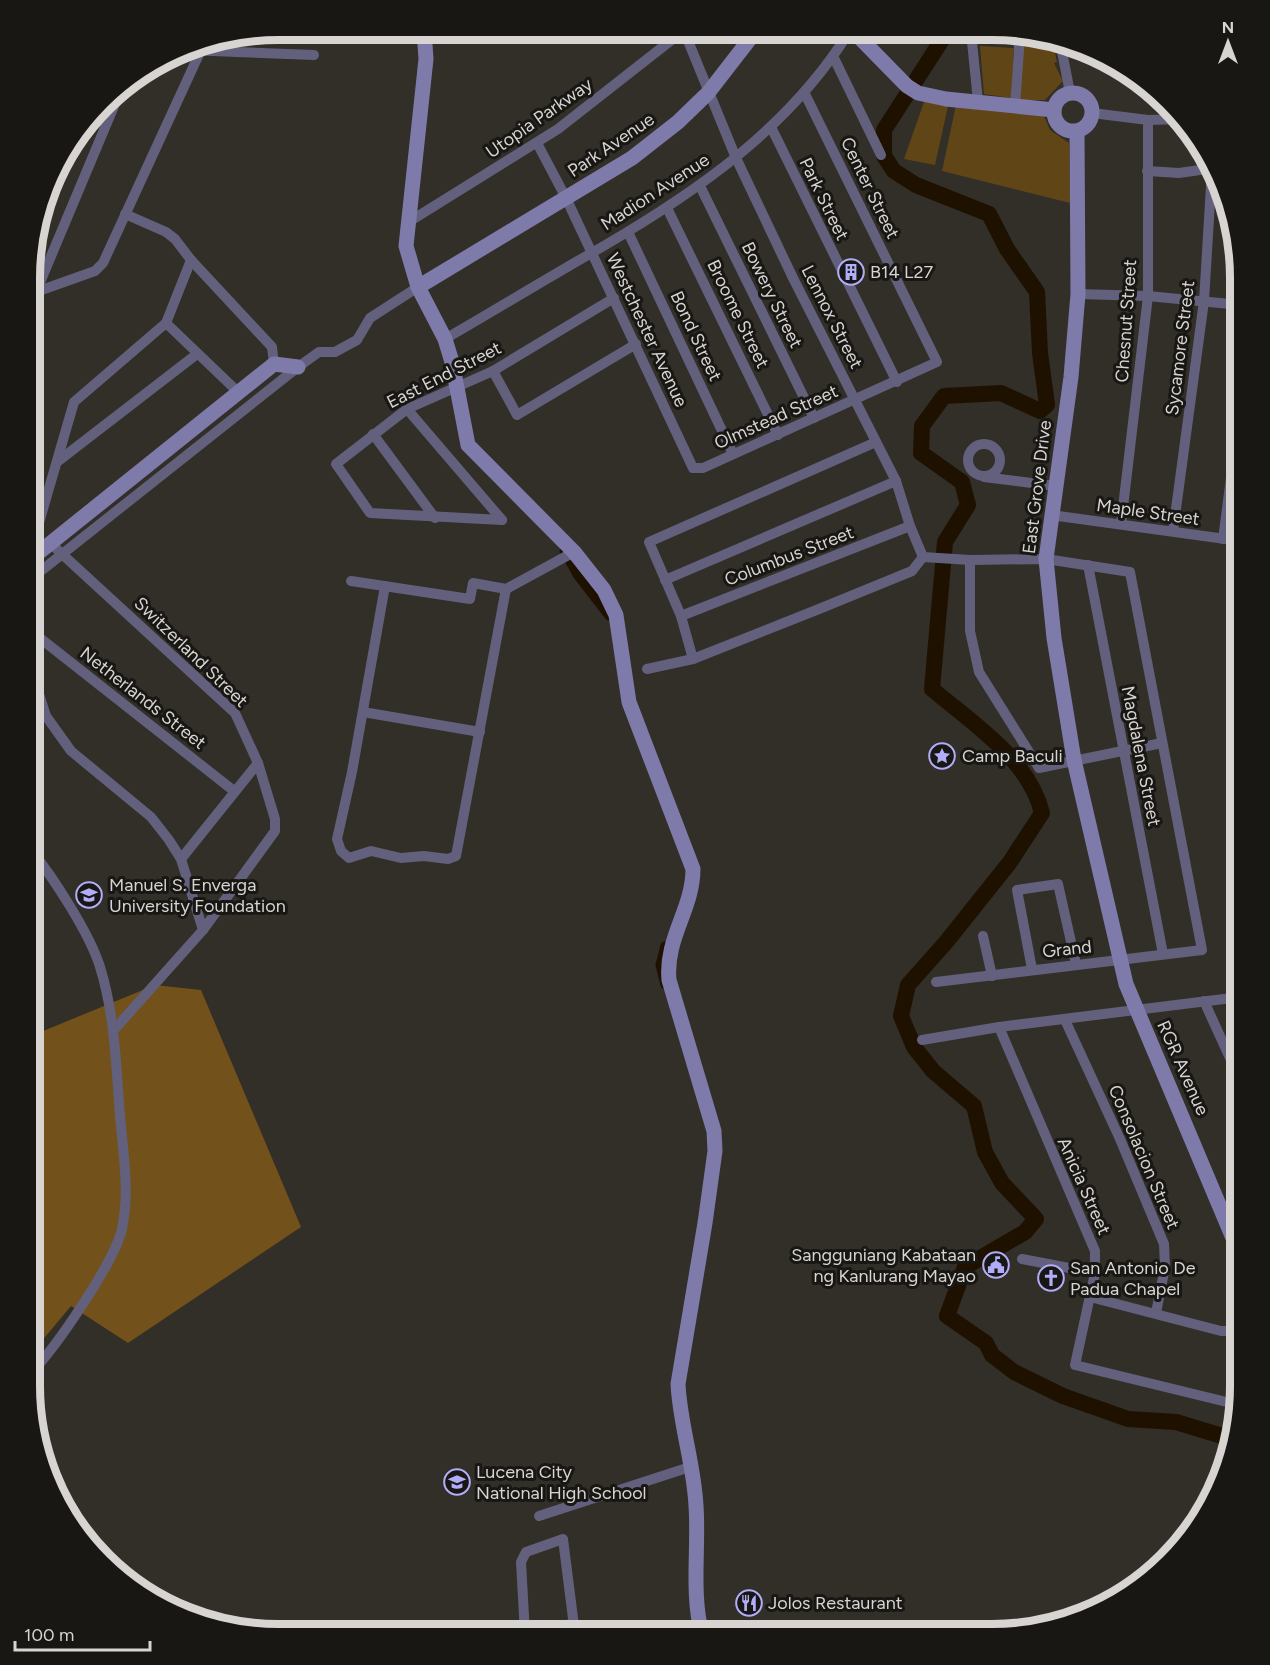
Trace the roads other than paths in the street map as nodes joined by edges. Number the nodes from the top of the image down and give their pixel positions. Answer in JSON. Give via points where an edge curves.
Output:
{"nodes":[{"id":1,"x":425,"y":40,"type":"edge"},
{"id":2,"x":671,"y":40,"type":"edge"},
{"id":3,"x":687,"y":40,"type":"edge"},
{"id":4,"x":749,"y":40,"type":"edge"},
{"id":5,"x":844,"y":40,"type":"edge"},
{"id":6,"x":862,"y":40,"type":"edge"},
{"id":7,"x":972,"y":40,"type":"edge"},
{"id":8,"x":1019,"y":42,"type":"edge"},
{"id":9,"x":212,"y":50,"type":"edge"},
{"id":10,"x":1062,"y":51,"type":"edge"},
{"id":11,"x":199,"y":54,"type":"edge"},
{"id":12,"x":314,"y":55,"type":"dead end"},
{"id":13,"x":833,"y":56,"type":"junction"},
{"id":14,"x":708,"y":93,"type":"junction"},
{"id":15,"x":1070,"y":93,"type":"junction"},
{"id":16,"x":805,"y":94,"type":"junction"},
{"id":17,"x":978,"y":101,"type":"junction"},
{"id":18,"x":1015,"y":106,"type":"junction"},
{"id":19,"x":113,"y":107,"type":"edge"},
{"id":20,"x":1054,"y":110,"type":"junction"},
{"id":21,"x":1092,"y":113,"type":"junction"},
{"id":22,"x":1168,"y":119,"type":"edge"},
{"id":23,"x":1148,"y":120,"type":"junction"},
{"id":24,"x":771,"y":127,"type":"junction"},
{"id":25,"x":1077,"y":131,"type":"junction"},
{"id":26,"x":537,"y":143,"type":"junction"},
{"id":27,"x":881,"y":155,"type":"dead end"},
{"id":28,"x":736,"y":158,"type":"junction"},
{"id":29,"x":1203,"y":169,"type":"edge"},
{"id":30,"x":1147,"y":171,"type":"junction"},
{"id":31,"x":700,"y":186,"type":"junction"},
{"id":32,"x":1212,"y":189,"type":"edge"},
{"id":33,"x":566,"y":198,"type":"junction"},
{"id":34,"x":667,"y":208,"type":"junction"},
{"id":35,"x":125,"y":214,"type":"junction"},
{"id":36,"x":407,"y":223,"type":"junction"},
{"id":37,"x":628,"y":232,"type":"junction"},
{"id":38,"x":592,"y":253,"type":"junction"},
{"id":39,"x":191,"y":260,"type":"junction"},
{"id":40,"x":40,"y":279,"type":"edge"},
{"id":41,"x":418,"y":287,"type":"junction"},
{"id":42,"x":40,"y":291,"type":"edge"},
{"id":43,"x":1078,"y":294,"type":"junction"},
{"id":44,"x":1148,"y":296,"type":"junction"},
{"id":45,"x":614,"y":298,"type":"junction"},
{"id":46,"x":1204,"y":301,"type":"junction"},
{"id":47,"x":1230,"y":304,"type":"edge"},
{"id":48,"x":166,"y":323,"type":"junction"},
{"id":49,"x":445,"y":339,"type":"junction"},
{"id":50,"x":636,"y":344,"type":"junction"},
{"id":51,"x":197,"y":354,"type":"junction"},
{"id":52,"x":936,"y":362,"type":"joint"},
{"id":53,"x":274,"y":364,"type":"junction"},
{"id":54,"x":298,"y":367,"type":"junction"},
{"id":55,"x":493,"y":371,"type":"junction"},
{"id":56,"x":897,"y":382,"type":"junction"},
{"id":57,"x":459,"y":388,"type":"junction"},
{"id":58,"x":237,"y":392,"type":"junction"},
{"id":59,"x":856,"y":400,"type":"junction"},
{"id":60,"x":407,"y":409,"type":"junction"},
{"id":61,"x":814,"y":418,"type":"junction"},
{"id":62,"x":373,"y":434,"type":"junction"},
{"id":63,"x":778,"y":435,"type":"junction"},
{"id":64,"x":876,"y":442,"type":"junction"},
{"id":65,"x":733,"y":454,"type":"junction"},
{"id":66,"x":57,"y":462,"type":"junction"},
{"id":67,"x":693,"y":468,"type":"joint"},
{"id":68,"x":983,"y":476,"type":"dead end"},
{"id":69,"x":896,"y":481,"type":"junction"},
{"id":70,"x":1230,"y":485,"type":"edge"},
{"id":71,"x":1055,"y":486,"type":"junction"},
{"id":72,"x":1051,"y":515,"type":"junction"},
{"id":73,"x":435,"y":518,"type":"junction"},
{"id":74,"x":40,"y":520,"type":"edge"},
{"id":75,"x":1121,"y":524,"type":"junction"},
{"id":76,"x":910,"y":526,"type":"junction"},
{"id":77,"x":1173,"y":531,"type":"junction"},
{"id":78,"x":1223,"y":539,"type":"junction"},
{"id":79,"x":1230,"y":540,"type":"edge"},
{"id":80,"x":50,"y":543,"type":"junction"},
{"id":81,"x":40,"y":551,"type":"edge"},
{"id":82,"x":574,"y":552,"type":"junction"},
{"id":83,"x":63,"y":555,"type":"junction"},
{"id":84,"x":923,"y":557,"type":"junction"},
{"id":85,"x":1046,"y":559,"type":"junction"},
{"id":86,"x":970,"y":560,"type":"junction"},
{"id":87,"x":1088,"y":565,"type":"junction"},
{"id":88,"x":40,"y":573,"type":"edge"},
{"id":89,"x":665,"y":580,"type":"junction"},
{"id":90,"x":351,"y":581,"type":"dead end"},
{"id":91,"x":385,"y":586,"type":"junction"},
{"id":92,"x":506,"y":589,"type":"junction"},
{"id":93,"x":681,"y":616,"type":"junction"},
{"id":94,"x":40,"y":638,"type":"edge"},
{"id":95,"x":693,"y":659,"type":"junction"},
{"id":96,"x":647,"y":669,"type":"dead end"},
{"id":97,"x":40,"y":697,"type":"edge"},
{"id":98,"x":363,"y":712,"type":"junction"},
{"id":99,"x":480,"y":732,"type":"junction"},
{"id":100,"x":1162,"y":743,"type":"junction"},
{"id":101,"x":1123,"y":751,"type":"junction"},
{"id":102,"x":1074,"y":760,"type":"junction"},
{"id":103,"x":258,"y":763,"type":"junction"},
{"id":104,"x":234,"y":791,"type":"junction"},
{"id":105,"x":181,"y":859,"type":"junction"},
{"id":106,"x":40,"y":861,"type":"edge"},
{"id":107,"x":203,"y":930,"type":"junction"},
{"id":108,"x":983,"y":936,"type":"dead end"},
{"id":109,"x":1162,"y":954,"type":"junction"},
{"id":110,"x":1119,"y":960,"type":"junction"},
{"id":111,"x":1076,"y":964,"type":"junction"},
{"id":112,"x":1032,"y":969,"type":"junction"},
{"id":113,"x":992,"y":976,"type":"junction"},
{"id":114,"x":936,"y":982,"type":"dead end"},
{"id":115,"x":1126,"y":984,"type":"joint"},
{"id":116,"x":1230,"y":998,"type":"edge"},
{"id":117,"x":1204,"y":1001,"type":"junction"},
{"id":118,"x":1137,"y":1011,"type":"junction"},
{"id":119,"x":1065,"y":1020,"type":"junction"},
{"id":120,"x":999,"y":1027,"type":"junction"},
{"id":121,"x":113,"y":1032,"type":"junction"},
{"id":122,"x":922,"y":1040,"type":"dead end"},
{"id":123,"x":1230,"y":1058,"type":"edge"},
{"id":124,"x":1230,"y":1231,"type":"edge"},
{"id":125,"x":1022,"y":1259,"type":"dead end"},
{"id":126,"x":1095,"y":1273,"type":"junction"},
{"id":127,"x":1090,"y":1297,"type":"junction"},
{"id":128,"x":1156,"y":1313,"type":"junction"},
{"id":129,"x":1230,"y":1331,"type":"edge"},
{"id":130,"x":40,"y":1364,"type":"edge"},
{"id":131,"x":1229,"y":1403,"type":"edge"},
{"id":132,"x":693,"y":1466,"type":"junction"},
{"id":133,"x":539,"y":1516,"type":"dead end"},
{"id":134,"x":524,"y":1624,"type":"edge"},
{"id":135,"x":574,"y":1624,"type":"edge"},
{"id":136,"x":700,"y":1624,"type":"edge"}],
"edges":[{"from":1,"to":36,"type":"street","via":[[426,59]]},
{"from":2,"to":26,"type":"street","name":"Utopia Parkway"},
{"from":3,"to":14,"type":"street","name":"Lennox Street"},
{"from":4,"to":14,"type":"street","name":"Park Avenue"},
{"from":5,"to":13,"type":"street","name":"Madion Avenue"},
{"from":6,"to":17,"type":"street","via":[[913,89],[946,99]]},
{"from":7,"to":17,"type":"street"},
{"from":8,"to":18,"type":"street"},
{"from":9,"to":12,"type":"street"},
{"from":10,"to":15,"type":"street"},
{"from":11,"to":35,"type":"street"},
{"from":13,"to":16,"type":"street","name":"Madion Avenue"},
{"from":13,"to":27,"type":"street"},
{"from":14,"to":28,"type":"street","name":"Lennox Street"},
{"from":14,"to":33,"type":"street","name":"Park Avenue","via":[[632,158]]},
{"from":15,"to":20,"type":"street","via":[[1060,98]]},
{"from":15,"to":21,"type":"street","via":[[1086,98]]},
{"from":16,"to":24,"type":"street","name":"Madion Avenue"},
{"from":16,"to":52,"type":"street","name":"Center Street"},
{"from":17,"to":18,"type":"street"},
{"from":18,"to":20,"type":"street"},
{"from":19,"to":40,"type":"street"},
{"from":20,"to":25,"type":"street","via":[[1062,127]]},
{"from":21,"to":23,"type":"street"},
{"from":21,"to":25,"type":"street","via":[[1088,125]]},
{"from":22,"to":23,"type":"street"},
{"from":23,"to":30,"type":"street","name":"Chesnut Street"},
{"from":24,"to":28,"type":"street","name":"Madion Avenue"},
{"from":24,"to":56,"type":"street","name":"Park Street"},
{"from":25,"to":43,"type":"street","name":"East Grove Drive"},
{"from":26,"to":33,"type":"street","name":"Westchester Avenue"},
{"from":26,"to":36,"type":"street","name":"Utopia Parkway"},
{"from":28,"to":31,"type":"street","name":"Madion Avenue"},
{"from":28,"to":59,"type":"street","name":"Lennox Street"},
{"from":29,"to":30,"type":"street"},
{"from":30,"to":44,"type":"street","name":"Chesnut Street"},
{"from":31,"to":34,"type":"street","name":"Madion Avenue"},
{"from":31,"to":61,"type":"street","name":"Bowery Street"},
{"from":32,"to":46,"type":"street","name":"Sycamore Street"},
{"from":33,"to":38,"type":"street","name":"Westchester Avenue"},
{"from":33,"to":41,"type":"street","name":"Park Avenue"},
{"from":34,"to":37,"type":"street","name":"Madion Avenue"},
{"from":34,"to":63,"type":"street","name":"Broome Street"},
{"from":35,"to":39,"type":"street","via":[[175,238]]},
{"from":35,"to":42,"type":"street","via":[[95,271]]},
{"from":36,"to":41,"type":"street","via":[[406,246]]},
{"from":37,"to":38,"type":"street","name":"Madion Avenue"},
{"from":37,"to":65,"type":"street","name":"Bond Street"},
{"from":38,"to":45,"type":"street","name":"Westchester Avenue"},
{"from":38,"to":49,"type":"street","name":"Madion Avenue"},
{"from":39,"to":48,"type":"street"},
{"from":39,"to":53,"type":"street","via":[[272,347]]},
{"from":41,"to":49,"type":"street"},
{"from":41,"to":54,"type":"street","via":[[370,318],[357,340],[335,352],[319,352]]},
{"from":43,"to":44,"type":"street"},
{"from":43,"to":71,"type":"street","name":"East Grove Drive"},
{"from":44,"to":46,"type":"street"},
{"from":44,"to":75,"type":"street","name":"Chesnut Street"},
{"from":45,"to":50,"type":"street","name":"Westchester Avenue"},
{"from":45,"to":55,"type":"street","name":"East End Street"},
{"from":46,"to":47,"type":"street"},
{"from":46,"to":77,"type":"street","name":"Sycamore Street"},
{"from":48,"to":51,"type":"street"},
{"from":48,"to":66,"type":"street","via":[[74,402]]},
{"from":49,"to":57,"type":"street"},
{"from":50,"to":55,"type":"street","via":[[517,415]]},
{"from":50,"to":67,"type":"street","name":"Westchester Avenue"},
{"from":51,"to":58,"type":"street"},
{"from":51,"to":66,"type":"street"},
{"from":52,"to":56,"type":"street","name":"Olmstead Street"},
{"from":53,"to":54,"type":"street"},
{"from":53,"to":58,"type":"street"},
{"from":54,"to":83,"type":"street"},
{"from":55,"to":57,"type":"street","name":"East End Street"},
{"from":56,"to":59,"type":"street","name":"Olmstead Street"},
{"from":57,"to":60,"type":"street","name":"East End Street"},
{"from":57,"to":82,"type":"street","via":[[468,445]]},
{"from":58,"to":80,"type":"street"},
{"from":59,"to":61,"type":"street","name":"Olmstead Street"},
{"from":59,"to":64,"type":"street","name":"Lennox Street"},
{"from":60,"to":62,"type":"street","name":"East End Street"},
{"from":60,"to":73,"type":"street","name":"East End Street","via":[[502,520]]},
{"from":61,"to":63,"type":"street","name":"Olmstead Street"},
{"from":62,"to":73,"type":"street"},
{"from":62,"to":73,"type":"street","name":"East End Street","via":[[336,464],[370,513]]},
{"from":63,"to":65,"type":"street","name":"Olmstead Street"},
{"from":64,"to":69,"type":"street","name":"Lennox Street"},
{"from":64,"to":89,"type":"street","via":[[650,542]]},
{"from":65,"to":67,"type":"street","name":"Olmstead Street","via":[[704,468]]},
{"from":66,"to":74,"type":"street"},
{"from":68,"to":71,"type":"street"},
{"from":69,"to":76,"type":"street","name":"Lennox Street"},
{"from":69,"to":89,"type":"street"},
{"from":70,"to":78,"type":"street"},
{"from":71,"to":72,"type":"street","name":"East Grove Drive"},
{"from":72,"to":75,"type":"street","name":"Maple Street"},
{"from":72,"to":85,"type":"street","name":"East Grove Drive"},
{"from":75,"to":77,"type":"street","name":"Maple Street"},
{"from":76,"to":84,"type":"street","name":"Lennox Street"},
{"from":76,"to":93,"type":"street","name":"Columbus Street"},
{"from":77,"to":78,"type":"street","name":"Maple Street"},
{"from":78,"to":79,"type":"street","name":"Maple Street"},
{"from":80,"to":81,"type":"street"},
{"from":80,"to":83,"type":"street","name":"Switzerland Street"},
{"from":82,"to":92,"type":"street"},
{"from":82,"to":132,"type":"street","via":[[604,590],[616,615],[629,702],[693,869],[693,885],[667,959],[669,980],[714,1131],[705,1223],[678,1384],[679,1408]]},
{"from":83,"to":88,"type":"street"},
{"from":83,"to":103,"type":"street","name":"Switzerland Street","via":[[235,713]]},
{"from":84,"to":86,"type":"street"},
{"from":84,"to":95,"type":"street","via":[[912,571]]},
{"from":85,"to":86,"type":"street"},
{"from":85,"to":87,"type":"street"},
{"from":85,"to":102,"type":"street","name":"East Grove Drive"},
{"from":86,"to":102,"type":"street","via":[[970,631],[980,672],[1039,768]]},
{"from":87,"to":100,"type":"street","via":[[1130,572]]},
{"from":87,"to":101,"type":"street","name":"Magdalena Street"},
{"from":89,"to":93,"type":"street"},
{"from":90,"to":91,"type":"street"},
{"from":91,"to":92,"type":"street","via":[[470,599],[473,583]]},
{"from":91,"to":98,"type":"street"},
{"from":92,"to":99,"type":"street"},
{"from":93,"to":95,"type":"street"},
{"from":94,"to":104,"type":"street","name":"Netherlands Street"},
{"from":95,"to":96,"type":"street"},
{"from":97,"to":105,"type":"street","via":[[46,716],[71,751],[151,817]]},
{"from":98,"to":99,"type":"street"},
{"from":98,"to":99,"type":"street","via":[[338,839],[341,851],[349,858],[371,851],[401,858],[456,856]]},
{"from":100,"to":101,"type":"street"},
{"from":100,"to":109,"type":"street","name":"Grand","via":[[1202,950]]},
{"from":101,"to":102,"type":"street"},
{"from":101,"to":109,"type":"street","name":"Magdalena Street"},
{"from":102,"to":110,"type":"street","name":"East Grove Drive"},
{"from":103,"to":104,"type":"street"},
{"from":103,"to":107,"type":"street","name":"Switzerland Street","via":[[275,831]]},
{"from":104,"to":105,"type":"street"},
{"from":105,"to":107,"type":"street"},
{"from":106,"to":121,"type":"street","via":[[100,966]]},
{"from":107,"to":121,"type":"street"},
{"from":108,"to":113,"type":"street"},
{"from":109,"to":110,"type":"street","name":"Grand"},
{"from":110,"to":111,"type":"street","name":"Grand"},
{"from":110,"to":115,"type":"street","name":"East Grove Drive"},
{"from":111,"to":112,"type":"street","name":"Grand"},
{"from":111,"to":112,"type":"street","via":[[1058,884],[1017,890]]},
{"from":112,"to":113,"type":"street","name":"Grand"},
{"from":113,"to":114,"type":"street","name":"Grand"},
{"from":115,"to":118,"type":"street","name":"RGR Avenue"},
{"from":116,"to":117,"type":"street"},
{"from":117,"to":118,"type":"street"},
{"from":117,"to":123,"type":"street"},
{"from":118,"to":119,"type":"street"},
{"from":118,"to":124,"type":"street","name":"RGR Avenue"},
{"from":119,"to":120,"type":"street"},
{"from":119,"to":128,"type":"street","name":"Consolacion Street","via":[[1164,1244],[1165,1267]]},
{"from":120,"to":122,"type":"street"},
{"from":120,"to":126,"type":"street","name":"Anicia Street","via":[[1095,1251]]},
{"from":121,"to":130,"type":"street","via":[[125,1184],[122,1230],[78,1310]]},
{"from":125,"to":126,"type":"street"},
{"from":126,"to":127,"type":"street","name":"Anicia Street"},
{"from":127,"to":128,"type":"street"},
{"from":127,"to":131,"type":"street","name":"Anicia Street","via":[[1075,1365]]},
{"from":128,"to":129,"type":"street"},
{"from":132,"to":133,"type":"street"},
{"from":132,"to":136,"type":"street"},
{"from":134,"to":135,"type":"street","via":[[521,1562],[526,1552],[563,1539]]}]}
